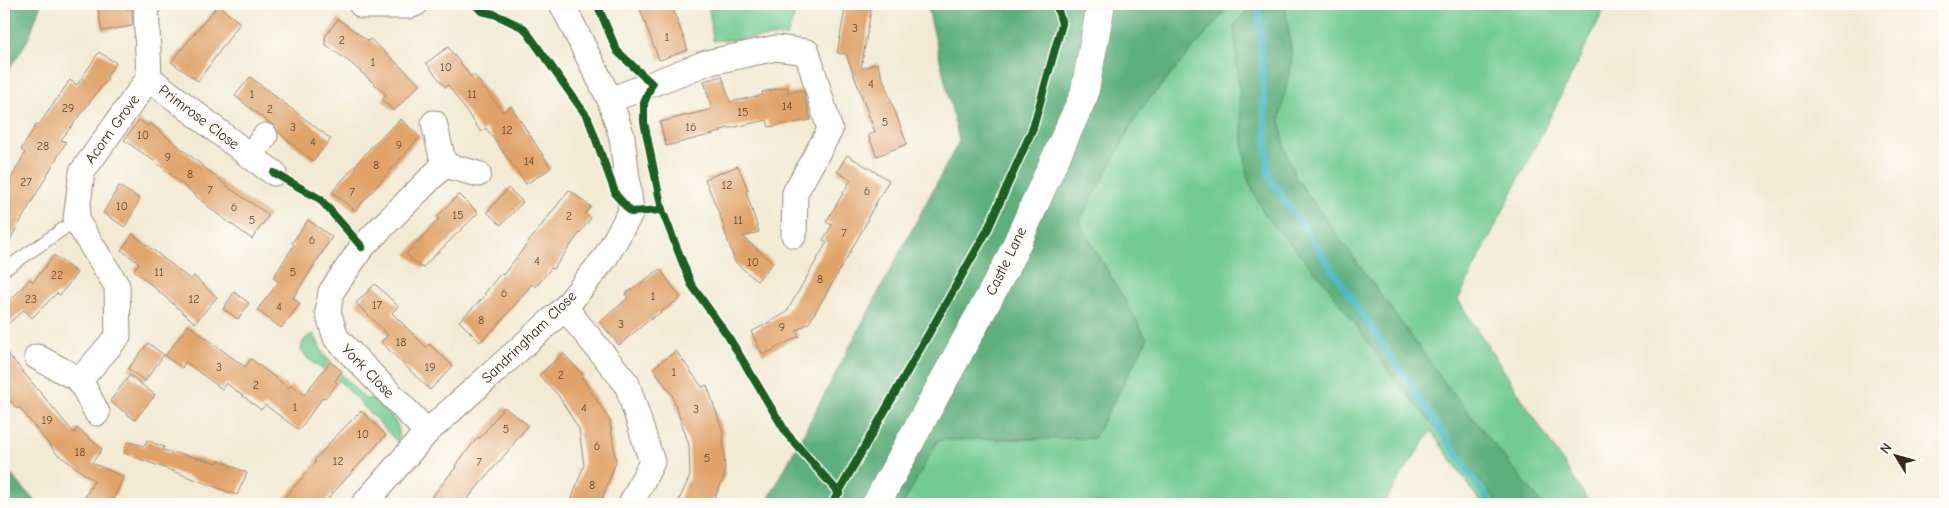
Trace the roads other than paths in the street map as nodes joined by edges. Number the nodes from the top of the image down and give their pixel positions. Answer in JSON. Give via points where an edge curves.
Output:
{"nodes":[{"id":1,"x":146,"y":4,"type":"edge"},
{"id":2,"x":360,"y":4,"type":"edge"},
{"id":3,"x":415,"y":4,"type":"edge"},
{"id":4,"x":562,"y":4,"type":"edge"},
{"id":5,"x":1101,"y":4,"type":"edge"},
{"id":6,"x":148,"y":78,"type":"junction"},
{"id":7,"x":610,"y":100,"type":"junction"},
{"id":8,"x":434,"y":123,"type":"dead end"},
{"id":9,"x":265,"y":136,"type":"dead end"},
{"id":10,"x":250,"y":156,"type":"junction"},
{"id":11,"x":444,"y":165,"type":"junction"},
{"id":12,"x":274,"y":173,"type":"dead end"},
{"id":13,"x":478,"y":174,"type":"dead end"},
{"id":14,"x":76,"y":220,"type":"junction"},
{"id":15,"x":794,"y":235,"type":"dead end"},
{"id":16,"x":4,"y":270,"type":"edge"},
{"id":17,"x":565,"y":308,"type":"junction"},
{"id":18,"x":37,"y":357,"type":"dead end"},
{"id":19,"x":80,"y":380,"type":"junction"},
{"id":20,"x":97,"y":413,"type":"dead end"},
{"id":21,"x":427,"y":432,"type":"junction"},
{"id":22,"x":364,"y":504,"type":"edge"},
{"id":23,"x":631,"y":504,"type":"edge"},
{"id":24,"x":876,"y":504,"type":"edge"}],
"edges":[{"from":1,"to":6,"type":"street","name":"Acorn Grove"},
{"from":2,"to":3,"type":"street"},
{"from":4,"to":7,"type":"street","name":"Sandringham Close"},
{"from":5,"to":24,"type":"street","name":"Castle Lane","via":[[1084,95],[1008,263]]},
{"from":6,"to":10,"type":"street","name":"Primrose Close"},
{"from":6,"to":14,"type":"street","name":"Acorn Grove","via":[[82,172]]},
{"from":7,"to":15,"type":"street","via":[[706,62],[776,48],[807,52],[830,130],[795,193]]},
{"from":7,"to":17,"type":"street","name":"Sandringham Close","via":[[622,137],[631,212],[605,258]]},
{"from":8,"to":11,"type":"street"},
{"from":9,"to":10,"type":"street","name":"Primrose Close"},
{"from":10,"to":12,"type":"street","name":"Primrose Close"},
{"from":11,"to":13,"type":"street"},
{"from":11,"to":21,"type":"street","name":"York Close","via":[[362,247],[331,292],[328,312],[336,338]]},
{"from":14,"to":16,"type":"lane"},
{"from":14,"to":19,"type":"street","via":[[117,286],[118,336]]},
{"from":17,"to":21,"type":"street","name":"Sandringham Close"},
{"from":17,"to":23,"type":"street","via":[[627,384],[652,462]]},
{"from":18,"to":19,"type":"street"},
{"from":19,"to":20,"type":"street"},
{"from":21,"to":22,"type":"street","name":"Sandringham Close"}]}
